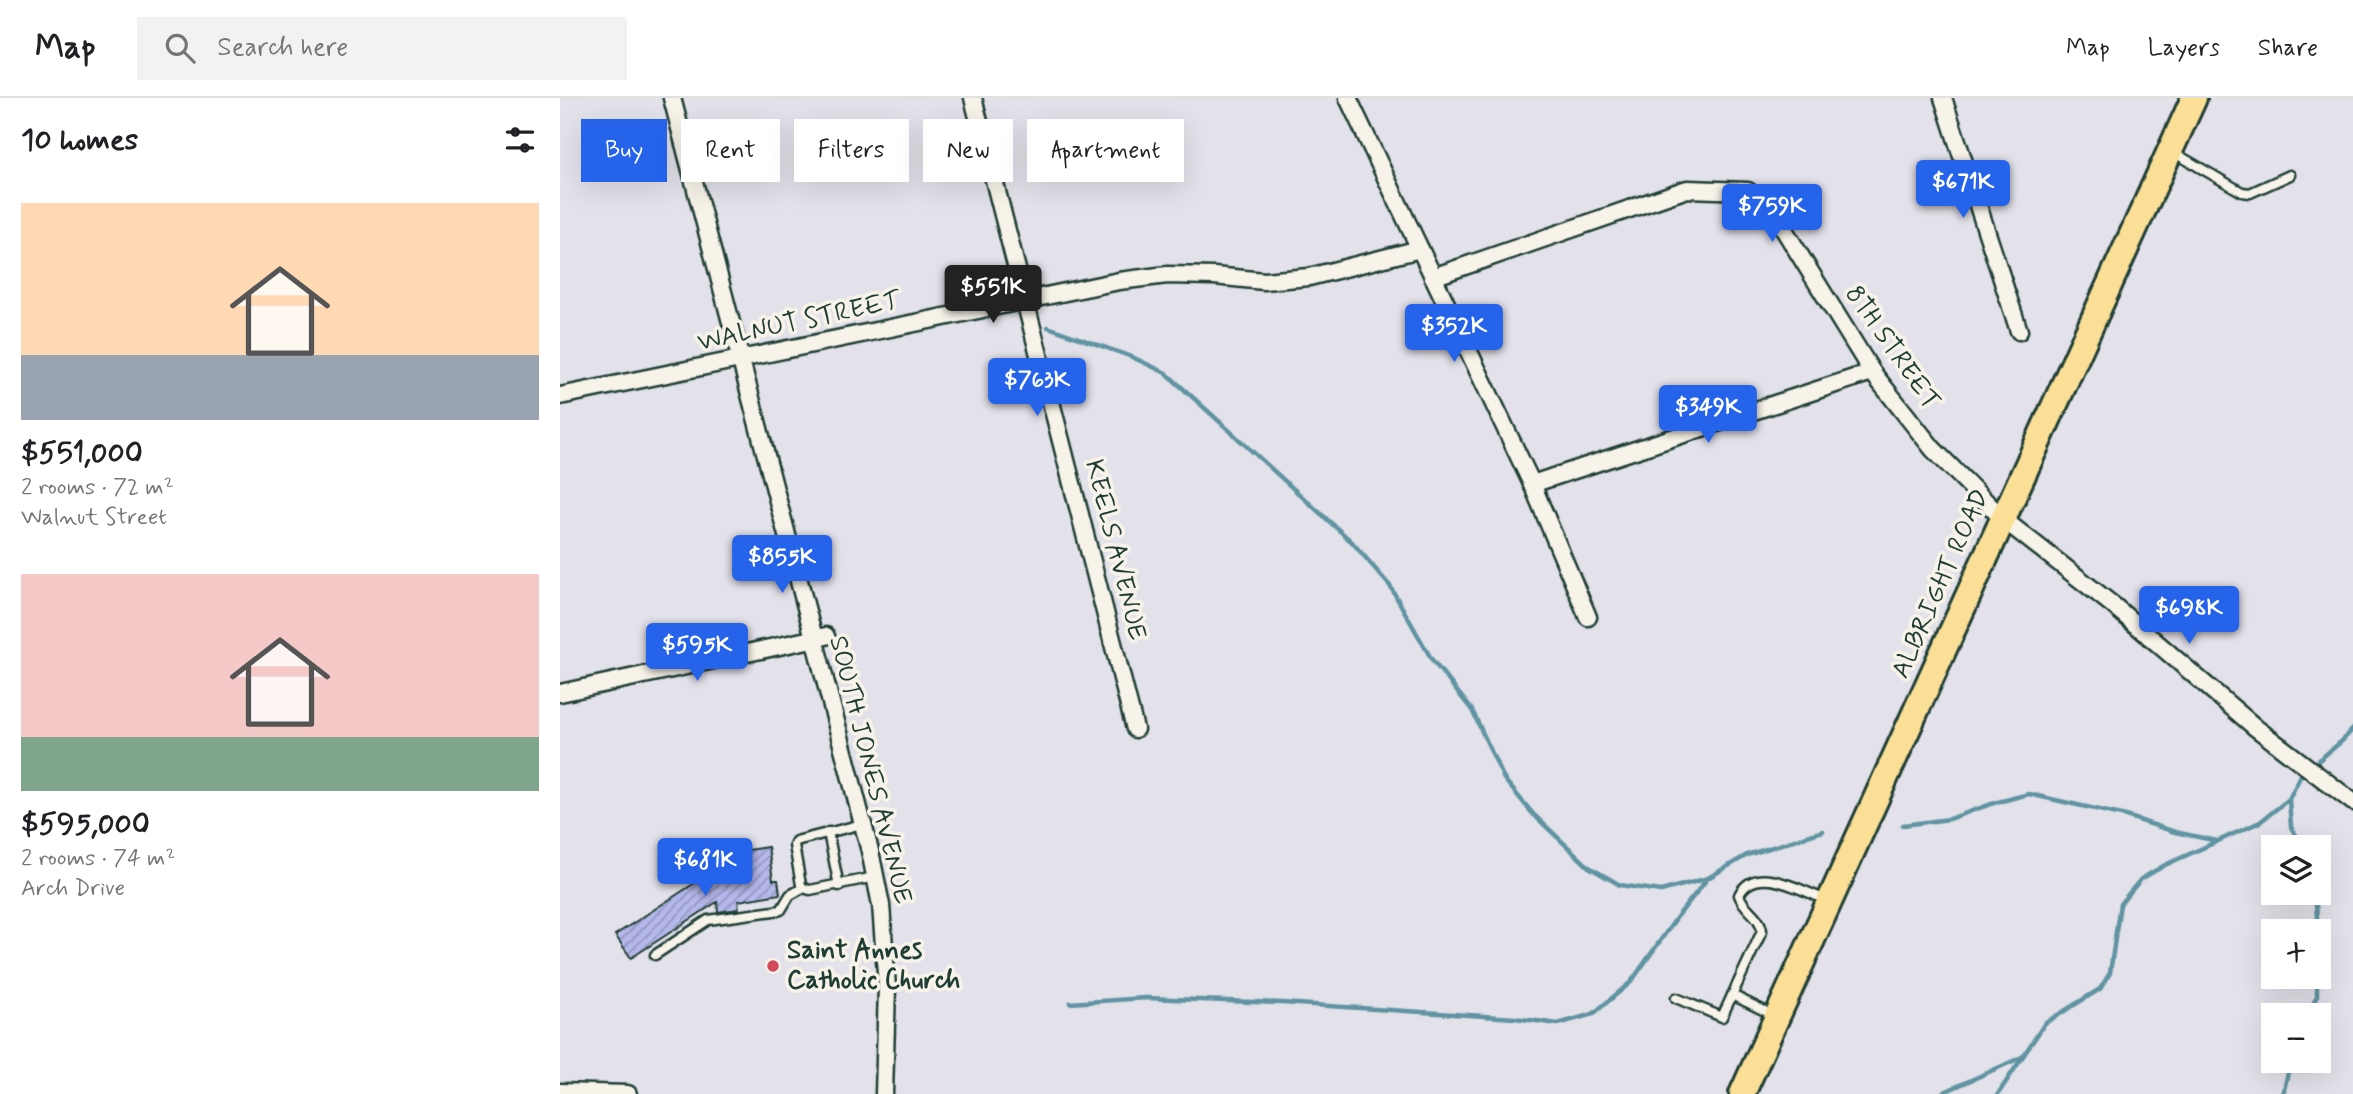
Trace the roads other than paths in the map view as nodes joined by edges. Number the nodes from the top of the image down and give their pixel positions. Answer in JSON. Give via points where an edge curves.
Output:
{"nodes":[{"id":1,"x":672,"y":98,"type":"edge"},
{"id":2,"x":973,"y":98,"type":"edge"},
{"id":3,"x":1348,"y":98,"type":"edge"},
{"id":4,"x":1943,"y":98,"type":"edge"},
{"id":5,"x":2194,"y":98,"type":"edge"},
{"id":6,"x":2170,"y":151,"type":"junction"},
{"id":7,"x":2290,"y":175,"type":"dead end"},
{"id":8,"x":1420,"y":249,"type":"junction"},
{"id":9,"x":1433,"y":277,"type":"junction"},
{"id":10,"x":1026,"y":299,"type":"junction"},
{"id":11,"x":2019,"y":331,"type":"dead end"},
{"id":12,"x":740,"y":359,"type":"junction"},
{"id":13,"x":1872,"y":372,"type":"junction"},
{"id":14,"x":560,"y":396,"type":"edge"},
{"id":15,"x":1532,"y":484,"type":"junction"},
{"id":16,"x":2003,"y":519,"type":"junction"},
{"id":17,"x":1588,"y":617,"type":"dead end"},
{"id":18,"x":819,"y":638,"type":"junction"},
{"id":19,"x":560,"y":692,"type":"edge"},
{"id":20,"x":1135,"y":729,"type":"dead end"},
{"id":21,"x":2353,"y":802,"type":"edge"},
{"id":22,"x":862,"y":824,"type":"junction"},
{"id":23,"x":828,"y":832,"type":"junction"},
{"id":24,"x":875,"y":877,"type":"junction"},
{"id":25,"x":839,"y":886,"type":"junction"},
{"id":26,"x":803,"y":888,"type":"junction"},
{"id":27,"x":1830,"y":902,"type":"junction"},
{"id":28,"x":655,"y":955,"type":"dead end"},
{"id":29,"x":1732,"y":995,"type":"junction"},
{"id":30,"x":1676,"y":998,"type":"dead end"},
{"id":31,"x":1777,"y":1017,"type":"junction"},
{"id":32,"x":560,"y":1092,"type":"edge"},
{"id":33,"x":628,"y":1094,"type":"edge"},
{"id":34,"x":884,"y":1094,"type":"edge"},
{"id":35,"x":1742,"y":1094,"type":"edge"}],
"edges":[{"from":1,"to":12,"type":"street","name":"SOUTH JONES AVENUE"},
{"from":2,"to":10,"type":"street","name":"KEELS AVENUE"},
{"from":3,"to":8,"type":"street"},
{"from":4,"to":11,"type":"street"},
{"from":5,"to":6,"type":"highway","name":"ALBRIGHT ROAD"},
{"from":6,"to":7,"type":"lane","via":[[2242,192],[2250,193]]},
{"from":6,"to":16,"type":"highway","name":"ALBRIGHT ROAD"},
{"from":8,"to":9,"type":"street"},
{"from":8,"to":10,"type":"street","name":"WALNUT STREET","via":[[1309,277],[1264,281],[1167,275]]},
{"from":9,"to":13,"type":"street","name":"8TH STREET","via":[[1687,189],[1748,191],[1780,223]]},
{"from":9,"to":15,"type":"street"},
{"from":10,"to":12,"type":"street","name":"WALNUT STREET"},
{"from":10,"to":20,"type":"street","name":"KEELS AVENUE"},
{"from":12,"to":14,"type":"street","name":"WALNUT STREET"},
{"from":12,"to":18,"type":"street","name":"SOUTH JONES AVENUE"},
{"from":13,"to":15,"type":"street"},
{"from":13,"to":16,"type":"street","name":"8TH STREET","via":[[1933,449]]},
{"from":15,"to":17,"type":"street"},
{"from":16,"to":21,"type":"street","name":"8TH STREET"},
{"from":16,"to":27,"type":"highway","name":"ALBRIGHT ROAD"},
{"from":18,"to":19,"type":"street"},
{"from":18,"to":22,"type":"street","name":"SOUTH JONES AVENUE"},
{"from":22,"to":23,"type":"lane"},
{"from":22,"to":24,"type":"street","name":"SOUTH JONES AVENUE"},
{"from":23,"to":25,"type":"lane"},
{"from":23,"to":26,"type":"lane","via":[[794,845]]},
{"from":24,"to":25,"type":"lane"},
{"from":24,"to":34,"type":"street","name":"SOUTH JONES AVENUE","via":[[887,987]]},
{"from":25,"to":26,"type":"lane"},
{"from":26,"to":28,"type":"lane","via":[[790,895],[781,910],[708,920]]},
{"from":27,"to":29,"type":"lane","via":[[1773,880],[1755,880],[1742,888],[1741,902],[1762,924],[1762,930]]},
{"from":27,"to":31,"type":"highway","name":"ALBRIGHT ROAD"},
{"from":29,"to":30,"type":"lane","via":[[1722,1017]]},
{"from":29,"to":31,"type":"lane"},
{"from":31,"to":35,"type":"highway","name":"ALBRIGHT ROAD"},
{"from":32,"to":33,"type":"street"}]}
